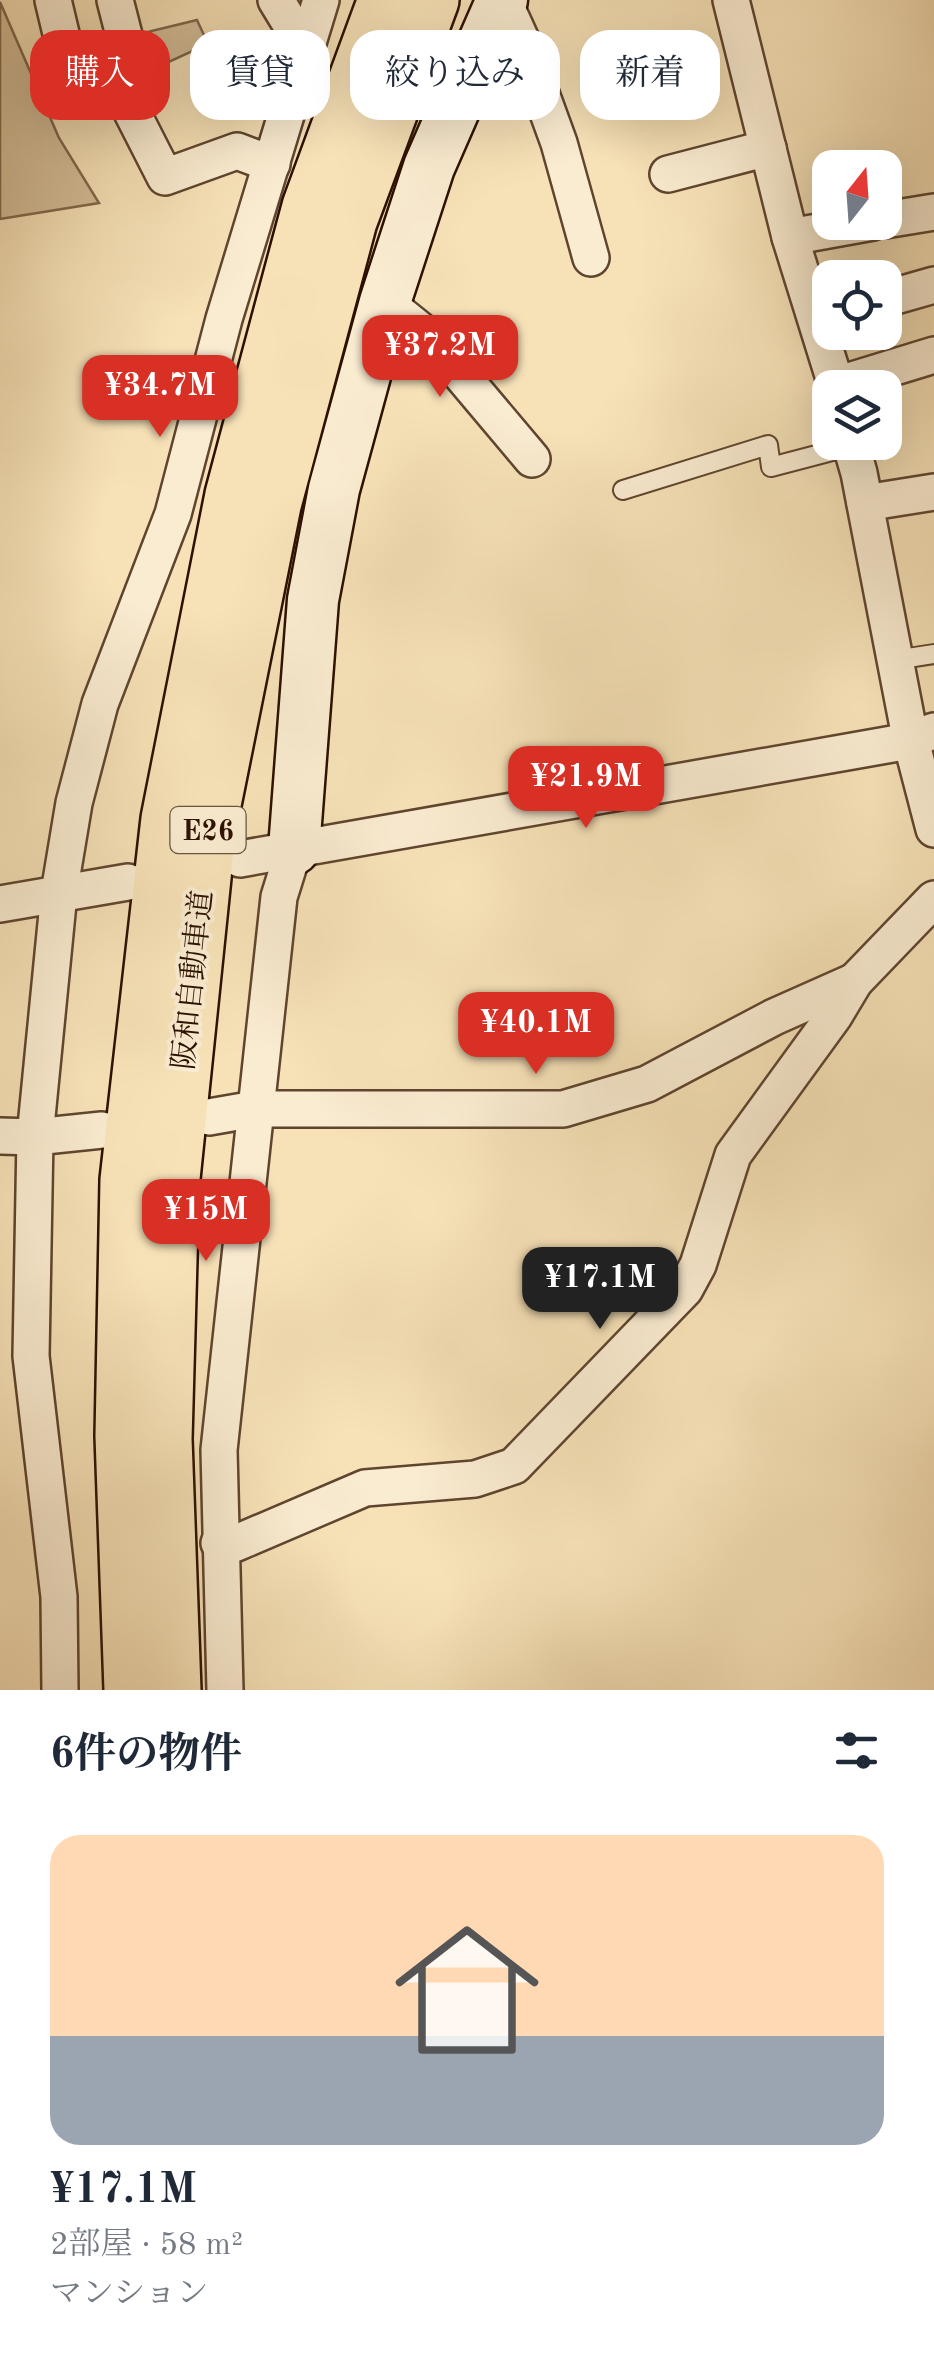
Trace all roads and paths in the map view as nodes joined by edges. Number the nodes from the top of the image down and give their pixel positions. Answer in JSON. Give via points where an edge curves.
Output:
{"nodes":[{"id":1,"x":53,"y":0,"type":"edge"},
{"id":2,"x":115,"y":0,"type":"edge"},
{"id":3,"x":276,"y":0,"type":"edge"},
{"id":4,"x":321,"y":0,"type":"edge"},
{"id":5,"x":386,"y":0,"type":"edge"},
{"id":6,"x":431,"y":0,"type":"edge"},
{"id":7,"x":502,"y":0,"type":"edge"},
{"id":8,"x":731,"y":0,"type":"edge"},
{"id":9,"x":60,"y":30,"type":"edge"},
{"id":10,"x":122,"y":30,"type":"edge"},
{"id":11,"x":299,"y":30,"type":"edge"},
{"id":12,"x":311,"y":30,"type":"edge"},
{"id":13,"x":115,"y":120,"type":"edge"},
{"id":14,"x":285,"y":120,"type":"edge"},
{"id":15,"x":768,"y":148,"type":"junction"},
{"id":16,"x":272,"y":164,"type":"junction"},
{"id":17,"x":668,"y":174,"type":"dead end"},
{"id":18,"x":932,"y":203,"type":"edge"},
{"id":19,"x":902,"y":214,"type":"edge"},
{"id":20,"x":812,"y":233,"type":"edge"},
{"id":21,"x":790,"y":237,"type":"junction"},
{"id":22,"x":594,"y":238,"type":"dead end"},
{"id":23,"x":934,"y":286,"type":"edge"},
{"id":24,"x":812,"y":289,"type":"edge"},
{"id":25,"x":902,"y":294,"type":"edge"},
{"id":26,"x":385,"y":302,"type":"junction"},
{"id":27,"x":932,"y":361,"type":"edge"},
{"id":28,"x":898,"y":370,"type":"edge"},
{"id":29,"x":812,"y":455,"type":"edge"},
{"id":30,"x":532,"y":459,"type":"dead end"},
{"id":31,"x":854,"y":460,"type":"edge"},
{"id":32,"x":623,"y":490,"type":"dead end"},
{"id":33,"x":934,"y":492,"type":"edge"},
{"id":34,"x":865,"y":504,"type":"junction"},
{"id":35,"x":934,"y":654,"type":"edge"},
{"id":36,"x":895,"y":660,"type":"junction"},
{"id":37,"x":922,"y":734,"type":"edge"},
{"id":38,"x":934,"y":829,"type":"edge"},
{"id":39,"x":294,"y":849,"type":"junction"},
{"id":40,"x":240,"y":859,"type":"dead end"},
{"id":41,"x":128,"y":882,"type":"dead end"},
{"id":42,"x":59,"y":893,"type":"junction"},
{"id":43,"x":934,"y":899,"type":"edge"},
{"id":44,"x":0,"y":904,"type":"edge"},
{"id":45,"x":855,"y":981,"type":"junction"},
{"id":46,"x":255,"y":1109,"type":"junction"},
{"id":47,"x":209,"y":1117,"type":"dead end"},
{"id":48,"x":102,"y":1130,"type":"dead end"},
{"id":49,"x":0,"y":1136,"type":"edge"},
{"id":50,"x":35,"y":1137,"type":"junction"},
{"id":51,"x":219,"y":1544,"type":"junction"},
{"id":52,"x":60,"y":1690,"type":"edge"},
{"id":53,"x":132,"y":1690,"type":"edge"},
{"id":54,"x":173,"y":1690,"type":"edge"},
{"id":55,"x":225,"y":1690,"type":"edge"}],
"edges":[{"from":1,"to":9,"type":"street"},
{"from":2,"to":10,"type":"street"},
{"from":3,"to":11,"type":"street"},
{"from":4,"to":12,"type":"street"},
{"from":5,"to":53,"type":"highway","name":"阪和自動車道","number":"E26","via":[[310,207],[238,476],[169,819],[128,1180],[123,1436]]},
{"from":6,"to":54,"type":"highway","name":"阪和自動車道","number":"E26","via":[[338,259],[273,505],[208,828],[170,1188],[164,1439]]},
{"from":7,"to":22,"type":"street","via":[[571,140]]},
{"from":7,"to":26,"type":"street","via":[[429,167]]},
{"from":8,"to":15,"type":"street"},
{"from":13,"to":16,"type":"street","via":[[166,177],[236,151]]},
{"from":14,"to":16,"type":"street"},
{"from":15,"to":17,"type":"street"},
{"from":15,"to":21,"type":"street"},
{"from":16,"to":42,"type":"street","via":[[173,514],[100,704]]},
{"from":18,"to":19,"type":"street"},
{"from":20,"to":21,"type":"street"},
{"from":21,"to":24,"type":"street"},
{"from":23,"to":25,"type":"street"},
{"from":26,"to":30,"type":"street","via":[[431,339]]},
{"from":26,"to":39,"type":"street","via":[[334,489],[312,600]]},
{"from":27,"to":28,"type":"street"},
{"from":29,"to":32,"type":"lane","via":[[772,467],[768,445]]},
{"from":31,"to":34,"type":"street"},
{"from":33,"to":34,"type":"street"},
{"from":34,"to":36,"type":"street"},
{"from":35,"to":36,"type":"lane"},
{"from":36,"to":37,"type":"street"},
{"from":37,"to":38,"type":"street"},
{"from":37,"to":39,"type":"street"},
{"from":39,"to":40,"type":"street"},
{"from":39,"to":46,"type":"street","via":[[280,897]]},
{"from":41,"to":42,"type":"street"},
{"from":42,"to":44,"type":"street"},
{"from":42,"to":50,"type":"street"},
{"from":43,"to":45,"type":"street"},
{"from":45,"to":46,"type":"street","via":[[646,1084],[563,1109]]},
{"from":45,"to":51,"type":"street","via":[[734,1155],[686,1289],[514,1466],[475,1478],[365,1488],[234,1544]]},
{"from":46,"to":47,"type":"street"},
{"from":46,"to":51,"type":"street","via":[[219,1450]]},
{"from":48,"to":50,"type":"street"},
{"from":49,"to":50,"type":"street"},
{"from":50,"to":52,"type":"street","via":[[31,1356],[59,1596]]},
{"from":51,"to":55,"type":"street"}]}
